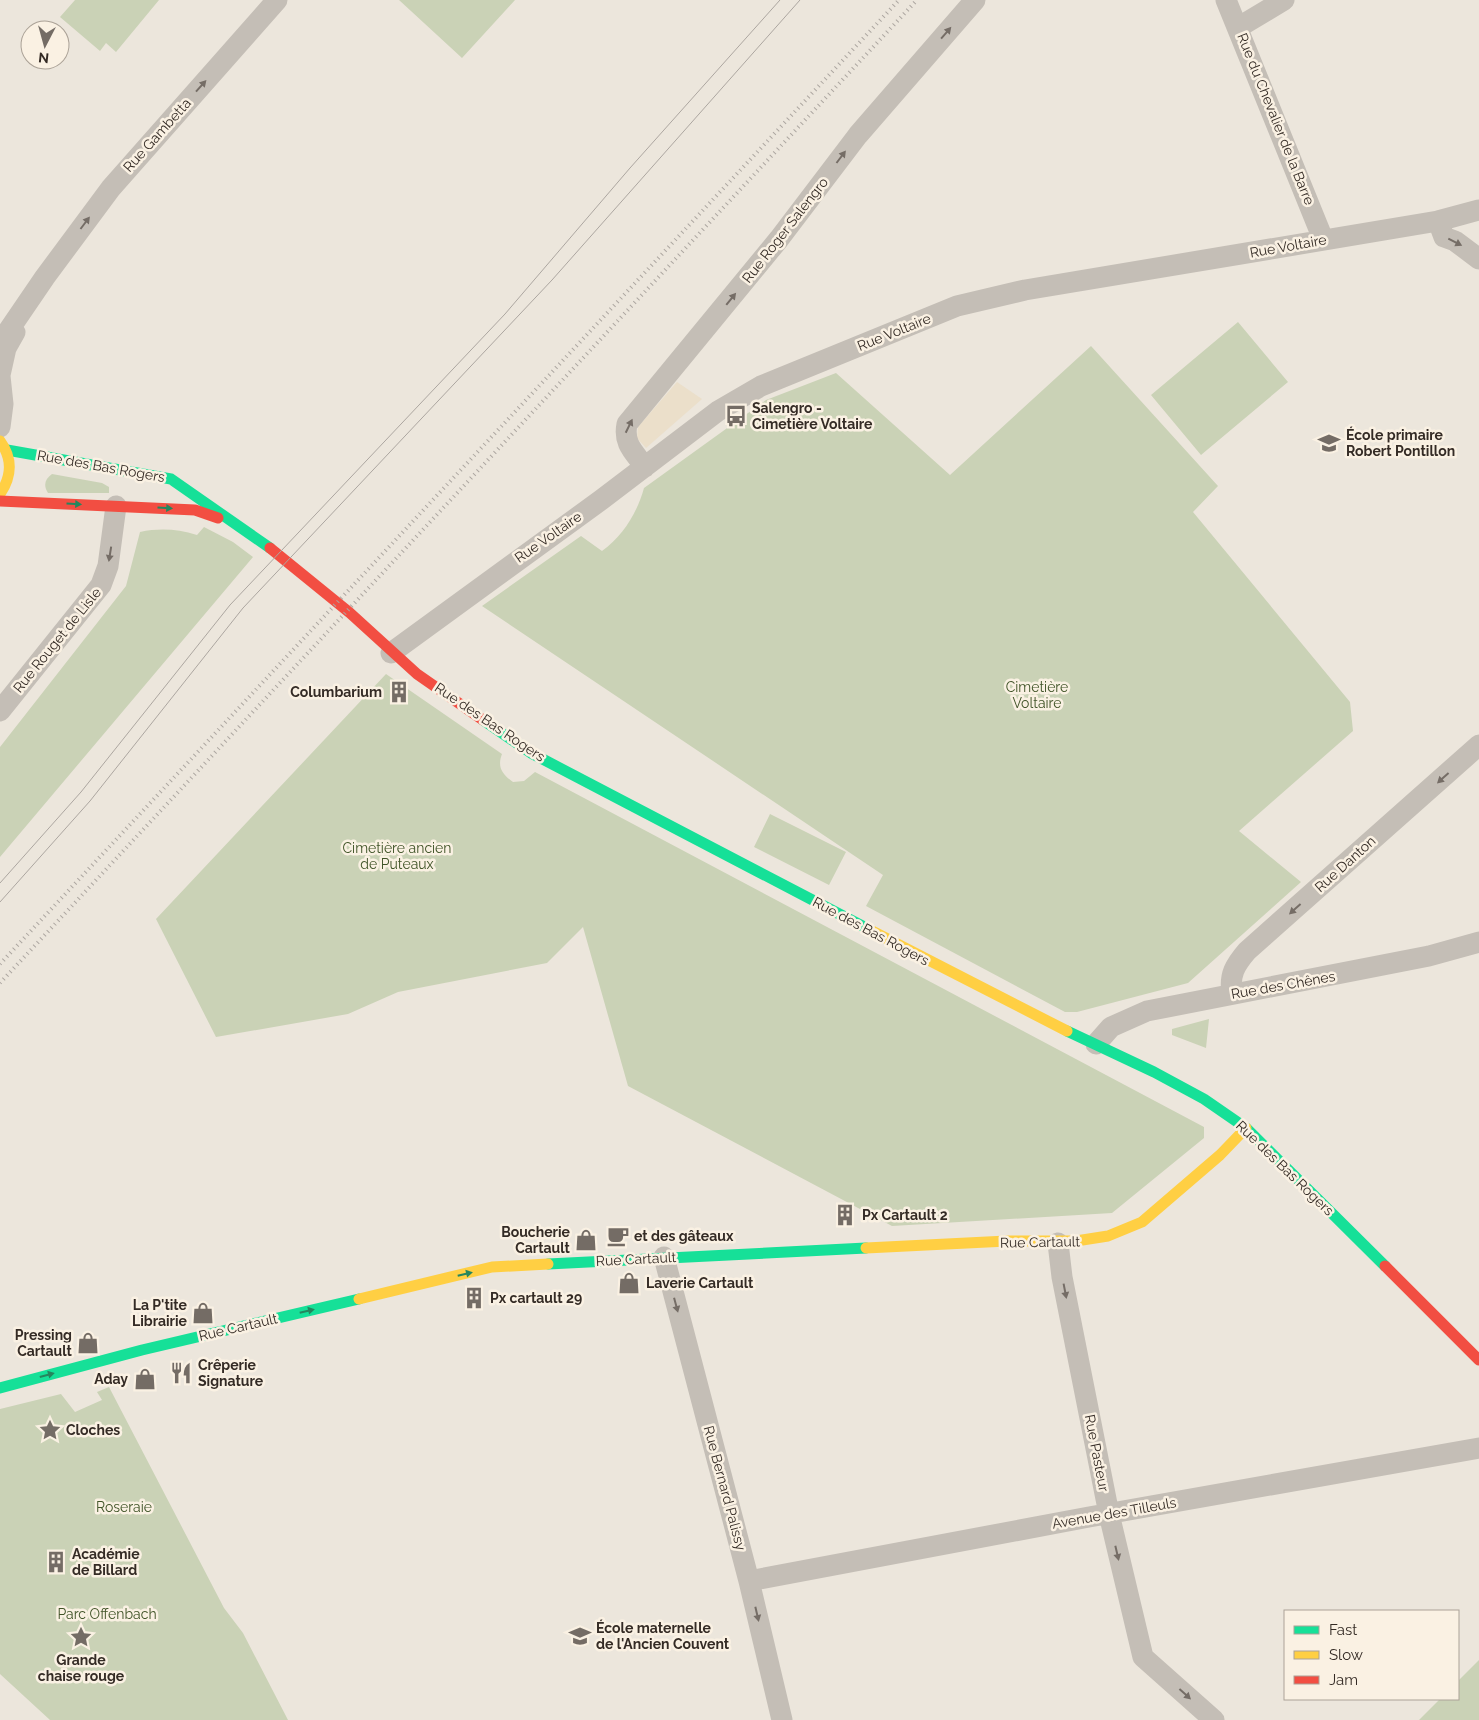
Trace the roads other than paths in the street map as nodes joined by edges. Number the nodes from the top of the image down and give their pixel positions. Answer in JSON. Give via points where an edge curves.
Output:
{"nodes":[{"id":1,"x":277,"y":0,"type":"edge"},
{"id":2,"x":975,"y":0,"type":"edge"},
{"id":3,"x":1226,"y":0,"type":"edge"},
{"id":4,"x":1284,"y":0,"type":"edge"},
{"id":5,"x":1239,"y":27,"type":"junction"},
{"id":6,"x":1479,"y":210,"type":"edge"},
{"id":7,"x":1438,"y":221,"type":"junction"},
{"id":8,"x":1323,"y":239,"type":"junction"},
{"id":9,"x":1479,"y":259,"type":"edge"},
{"id":10,"x":45,"y":277,"type":"junction"},
{"id":11,"x":0,"y":343,"type":"edge"},
{"id":12,"x":0,"y":375,"type":"edge"},
{"id":13,"x":0,"y":426,"type":"edge"},
{"id":14,"x":3,"y":446,"type":"edge"},
{"id":15,"x":645,"y":467,"type":"junction"},
{"id":16,"x":0,"y":494,"type":"edge"},
{"id":17,"x":0,"y":501,"type":"edge"},
{"id":18,"x":116,"y":506,"type":"junction"},
{"id":19,"x":240,"y":526,"type":"junction"},
{"id":20,"x":391,"y":652,"type":"junction"},
{"id":21,"x":0,"y":711,"type":"edge"},
{"id":22,"x":1479,"y":745,"type":"edge"},
{"id":23,"x":1479,"y":942,"type":"edge"},
{"id":24,"x":1232,"y":993,"type":"junction"},
{"id":25,"x":1096,"y":1044,"type":"junction"},
{"id":26,"x":1246,"y":1128,"type":"junction"},
{"id":27,"x":1058,"y":1243,"type":"junction"},
{"id":28,"x":658,"y":1258,"type":"junction"},
{"id":29,"x":1479,"y":1360,"type":"edge"},
{"id":30,"x":0,"y":1388,"type":"edge"},
{"id":31,"x":1479,"y":1448,"type":"edge"},
{"id":32,"x":1109,"y":1514,"type":"junction"},
{"id":33,"x":749,"y":1581,"type":"junction"},
{"id":34,"x":782,"y":1720,"type":"edge"},
{"id":35,"x":1214,"y":1720,"type":"edge"}],
"edges":[{"from":10,"to":1,"type":"street","name":"Rue Gambetta","one_way":true,"via":[[111,188]]},
{"from":15,"to":2,"type":"street","name":"Rue Roger Salengro","one_way":true,"via":[[625,436],[627,424],[779,239],[858,135]]},
{"from":3,"to":5,"type":"street","name":"Rue du Chevalier de la Barre"},
{"from":4,"to":5,"type":"street"},
{"from":5,"to":8,"type":"street","name":"Rue du Chevalier de la Barre"},
{"from":6,"to":7,"type":"street","name":"Rue Voltaire"},
{"from":7,"to":8,"type":"street","name":"Rue Voltaire"},
{"from":7,"to":9,"type":"street","one_way":true,"via":[[1444,237]]},
{"from":8,"to":15,"type":"street","name":"Rue Voltaire","via":[[1024,290],[957,306],[762,386],[718,411]]},
{"from":10,"to":11,"type":"street","name":"Rue Gambetta"},
{"from":10,"to":12,"type":"street","name":"Rue Gambetta","via":[[6,348]]},
{"from":12,"to":13,"type":"street","name":"Rue Gambetta","via":[[3,404]]},
{"from":14,"to":16,"type":"street","via":[[11,461],[11,473]]},
{"from":14,"to":19,"type":"street","name":"Rue des Bas Rogers","via":[[171,479]]},
{"from":15,"to":20,"type":"street","name":"Rue Voltaire"},
{"from":17,"to":18,"type":"street","name":"Rue des Bas Rogers","one_way":true},
{"from":18,"to":19,"type":"street","name":"Rue des Bas Rogers","one_way":true,"via":[[195,510]]},
{"from":18,"to":21,"type":"street","name":"Rue Rouget de Lisle","one_way":true,"via":[[108,566],[101,585]]},
{"from":19,"to":20,"type":"street","name":"Rue des Bas Rogers","via":[[342,606]]},
{"from":20,"to":25,"type":"street","name":"Rue des Bas Rogers","via":[[417,674],[531,753],[1002,1000]]},
{"from":22,"to":24,"type":"street","name":"Rue Danton","one_way":true,"via":[[1247,951],[1236,963],[1232,974]]},
{"from":23,"to":24,"type":"street","name":"Rue des Chênes","via":[[1412,960]]},
{"from":24,"to":25,"type":"street","name":"Rue des Chênes","via":[[1130,1018],[1111,1027]]},
{"from":25,"to":26,"type":"street","name":"Rue des Bas Rogers","via":[[1204,1099]]},
{"from":26,"to":27,"type":"street","name":"Rue Cartault","via":[[1220,1155],[1142,1222],[1100,1240]]},
{"from":26,"to":29,"type":"street","name":"Rue des Bas Rogers"},
{"from":27,"to":28,"type":"street","name":"Rue Cartault","via":[[1007,1241]]},
{"from":27,"to":32,"type":"street","name":"Rue Pasteur","one_way":true},
{"from":30,"to":28,"type":"street","name":"Rue Cartault","one_way":true,"via":[[142,1350],[492,1267]]},
{"from":28,"to":33,"type":"street","name":"Rue Bernard Palissy","one_way":true},
{"from":31,"to":32,"type":"street","name":"Avenue des Tilleuls"},
{"from":32,"to":33,"type":"street","name":"Avenue des Tilleuls"},
{"from":32,"to":35,"type":"street","name":"Rue Pasteur","one_way":true,"via":[[1142,1657]]},
{"from":33,"to":34,"type":"street","name":"Rue Bernard Palissy","one_way":true}]}
